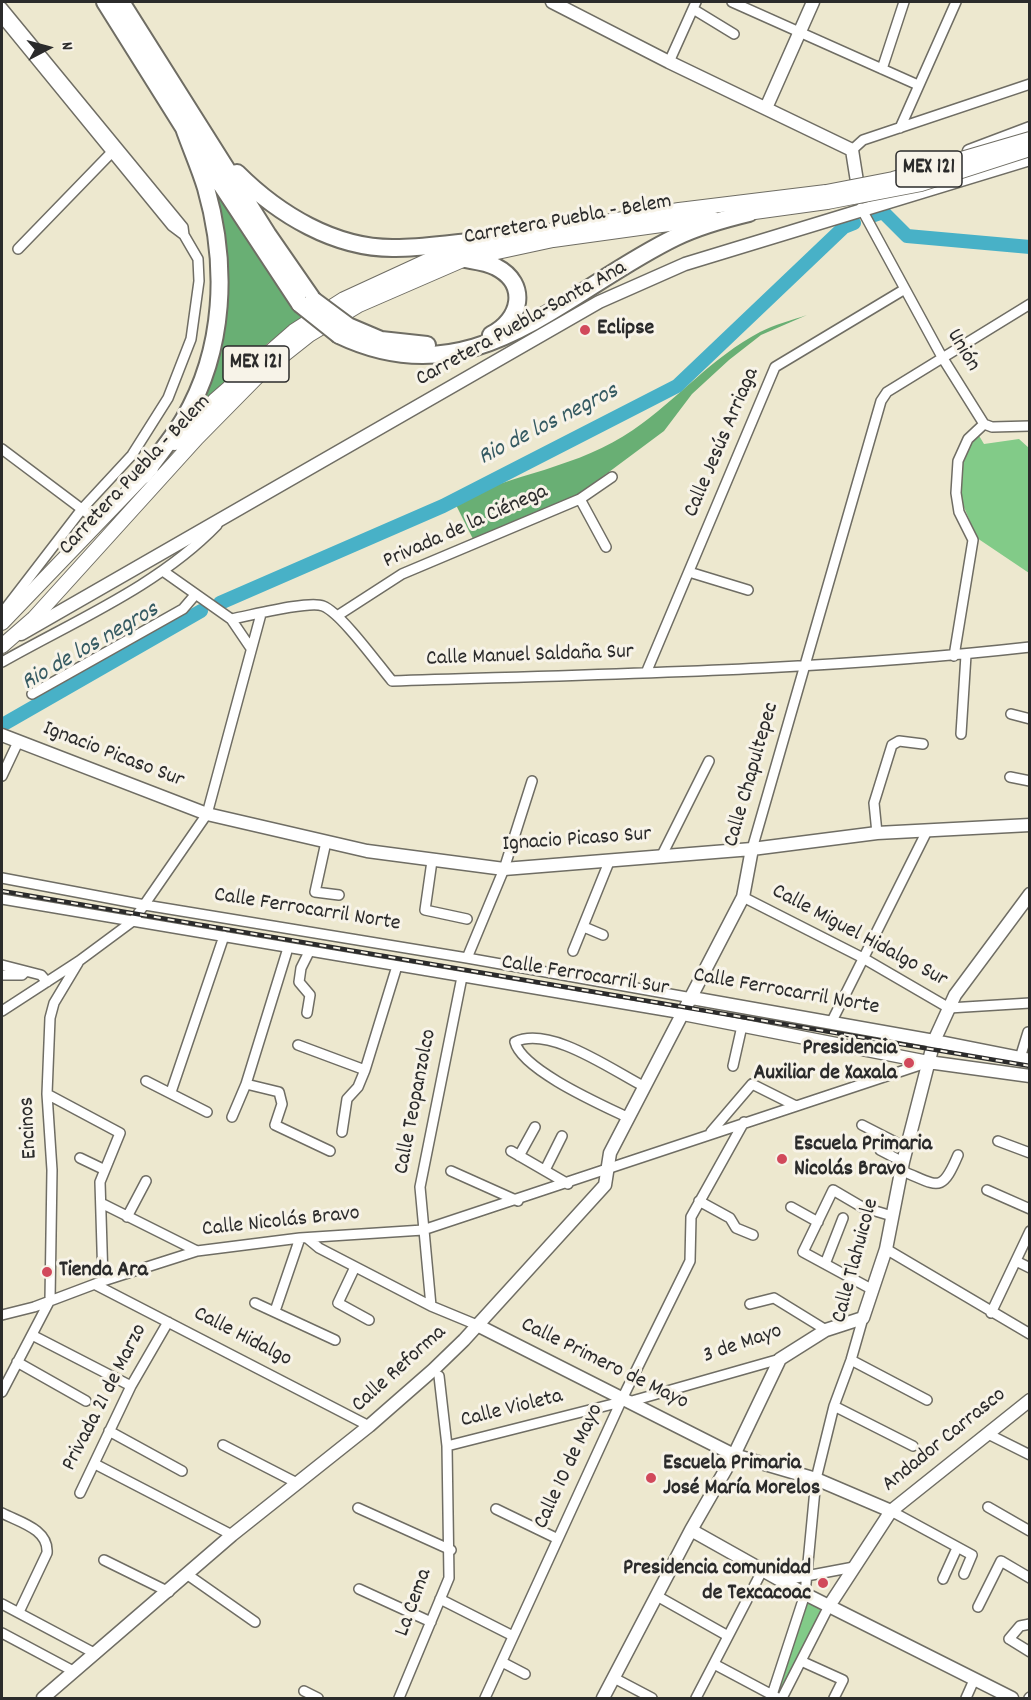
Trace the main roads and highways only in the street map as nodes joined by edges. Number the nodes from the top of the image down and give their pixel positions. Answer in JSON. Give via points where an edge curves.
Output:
{"nodes":[{"id":1,"x":105,"y":2,"type":"edge"},
{"id":2,"x":122,"y":2,"type":"edge"},
{"id":3,"x":552,"y":2,"type":"edge"},
{"id":4,"x":813,"y":2,"type":"edge"},
{"id":5,"x":571,"y":6,"type":"edge"},
{"id":6,"x":766,"y":108,"type":"junction"},
{"id":7,"x":184,"y":128,"type":"junction"},
{"id":8,"x":1029,"y":128,"type":"edge"},
{"id":9,"x":1029,"y":139,"type":"edge"},
{"id":10,"x":1029,"y":149,"type":"edge"},
{"id":11,"x":215,"y":151,"type":"junction"},
{"id":12,"x":1029,"y":159,"type":"edge"},
{"id":13,"x":926,"y":170,"type":"junction"},
{"id":14,"x":827,"y":197,"type":"junction"},
{"id":15,"x":861,"y":208,"type":"junction"},
{"id":16,"x":749,"y":213,"type":"junction"},
{"id":17,"x":487,"y":241,"type":"junction"},
{"id":18,"x":465,"y":259,"type":"junction"},
{"id":19,"x":307,"y":302,"type":"junction"},
{"id":20,"x":343,"y":331,"type":"junction"},
{"id":21,"x":144,"y":475,"type":"junction"},
{"id":22,"x":2,"y":623,"type":"edge"},
{"id":23,"x":4,"y":644,"type":"edge"},
{"id":24,"x":2,"y":735,"type":"edge"},
{"id":25,"x":1029,"y":825,"type":"edge"},
{"id":26,"x":752,"y":849,"type":"junction"},
{"id":27,"x":1029,"y":894,"type":"edge"},
{"id":28,"x":692,"y":998,"type":"junction"},
{"id":29,"x":683,"y":1014,"type":"junction"},
{"id":30,"x":934,"y":1041,"type":"junction"},
{"id":31,"x":1025,"y":1059,"type":"edge"},
{"id":32,"x":928,"y":1062,"type":"junction"},
{"id":33,"x":1029,"y":1076,"type":"edge"},
{"id":34,"x":863,"y":1318,"type":"joint"},
{"id":35,"x":477,"y":1325,"type":"junction"},
{"id":36,"x":1029,"y":1400,"type":"edge"},
{"id":37,"x":734,"y":1455,"type":"junction"},
{"id":38,"x":891,"y":1511,"type":"junction"},
{"id":39,"x":692,"y":1530,"type":"junction"},
{"id":40,"x":829,"y":1606,"type":"junction"},
{"id":41,"x":43,"y":1698,"type":"edge"},
{"id":42,"x":603,"y":1698,"type":"edge"},
{"id":43,"x":1012,"y":1698,"type":"edge"}],
"edges":[{"from":1,"to":7,"type":"highway"},
{"from":2,"to":11,"type":"highway"},
{"from":3,"to":5,"type":"main road"},
{"from":4,"to":6,"type":"main road"},
{"from":5,"to":6,"type":"main road","via":[[669,62]]},
{"from":6,"to":15,"type":"main road","via":[[852,150]]},
{"from":7,"to":19,"type":"highway"},
{"from":7,"to":21,"type":"highway","via":[[206,188],[217,237],[218,327],[207,368],[184,418]]},
{"from":8,"to":13,"type":"main road"},
{"from":9,"to":13,"type":"main road","name":"Carretera Puebla - Belem","number":"MEX 121","bridge":true},
{"from":10,"to":14,"type":"main road","name":"Carretera Puebla - Belem","number":"MEX 121","bridge":true,"via":[[921,184]]},
{"from":11,"to":17,"type":"highway","via":[[259,195],[317,231],[354,243],[394,248]]},
{"from":11,"to":19,"type":"highway"},
{"from":12,"to":15,"type":"main road","name":"Carretera Puebla-Santa Ana"},
{"from":13,"to":14,"type":"main road","name":"Carretera Puebla - Belem","number":"MEX 121","bridge":true},
{"from":14,"to":16,"type":"main road","name":"Carretera Puebla - Belem","number":"MEX 121"},
{"from":14,"to":17,"type":"main road","name":"Carretera Puebla - Belem","number":"MEX 121","via":[[679,210]]},
{"from":15,"to":23,"type":"main road","name":"Carretera Puebla-Santa Ana","via":[[685,264],[599,302]]},
{"from":16,"to":18,"type":"main road","name":"Carretera Puebla - Belem","number":"MEX 121","via":[[553,240]]},
{"from":16,"to":20,"type":"highway","via":[[676,237],[517,331],[460,352],[400,356],[366,348]]},
{"from":17,"to":21,"type":"main road","name":"Carretera Puebla - Belem","number":"MEX 121","via":[[444,253],[344,299],[294,331],[215,400]]},
{"from":18,"to":20,"type":"highway","via":[[498,267],[516,284],[516,310],[501,330],[465,342],[420,346]]},
{"from":18,"to":23,"type":"main road","name":"Carretera Puebla - Belem","number":"MEX 121","via":[[359,305],[309,335],[261,373],[34,618]]},
{"from":19,"to":20,"type":"highway","bridge":true},
{"from":21,"to":22,"type":"main road","name":"Carretera Puebla - Belem","number":"MEX 121"},
{"from":24,"to":26,"type":"main road","name":"Ignacio Picaso Sur","via":[[207,814],[326,842],[432,861],[504,869]]},
{"from":25,"to":26,"type":"main road","name":"Ignacio Picaso Sur","via":[[877,833]]},
{"from":26,"to":28,"type":"main road","name":"Calle Chapultepec","via":[[743,897]]},
{"from":27,"to":30,"type":"main road","name":"Calle Tlahuicole","via":[[955,995]]},
{"from":28,"to":29,"type":"main road","name":"Calle Reforma"},
{"from":28,"to":30,"type":"main road","name":"Calle Ferrocarril Norte"},
{"from":29,"to":32,"type":"main road","name":"Calle Ferrocarril Sur"},
{"from":29,"to":35,"type":"main road","name":"Calle Reforma","via":[[610,1153],[605,1185]]},
{"from":30,"to":31,"type":"main road","name":"Calle Ferrocarril Norte"},
{"from":30,"to":32,"type":"main road","name":"Calle Tlahuicole"},
{"from":32,"to":33,"type":"main road","name":"Calle Ferrocarril Sur"},
{"from":32,"to":34,"type":"main road","name":"Calle Tlahuicole","via":[[886,1250]]},
{"from":34,"to":37,"type":"main road","name":"3 de Mayo","via":[[826,1330],[780,1359]]},
{"from":35,"to":37,"type":"main road","name":"Calle Primero de Mayo"},
{"from":35,"to":41,"type":"main road","name":"Calle Reforma","via":[[458,1347],[369,1426],[232,1534]]},
{"from":36,"to":38,"type":"main road","name":"Andador Carrasco"},
{"from":37,"to":38,"type":"main road","name":"Calle Primero de Mayo","via":[[816,1479]]},
{"from":37,"to":39,"type":"main road"},
{"from":38,"to":40,"type":"main road","name":"Andador Carrasco"},
{"from":39,"to":40,"type":"main road"},
{"from":39,"to":42,"type":"main road"},
{"from":40,"to":43,"type":"main road"}]}
